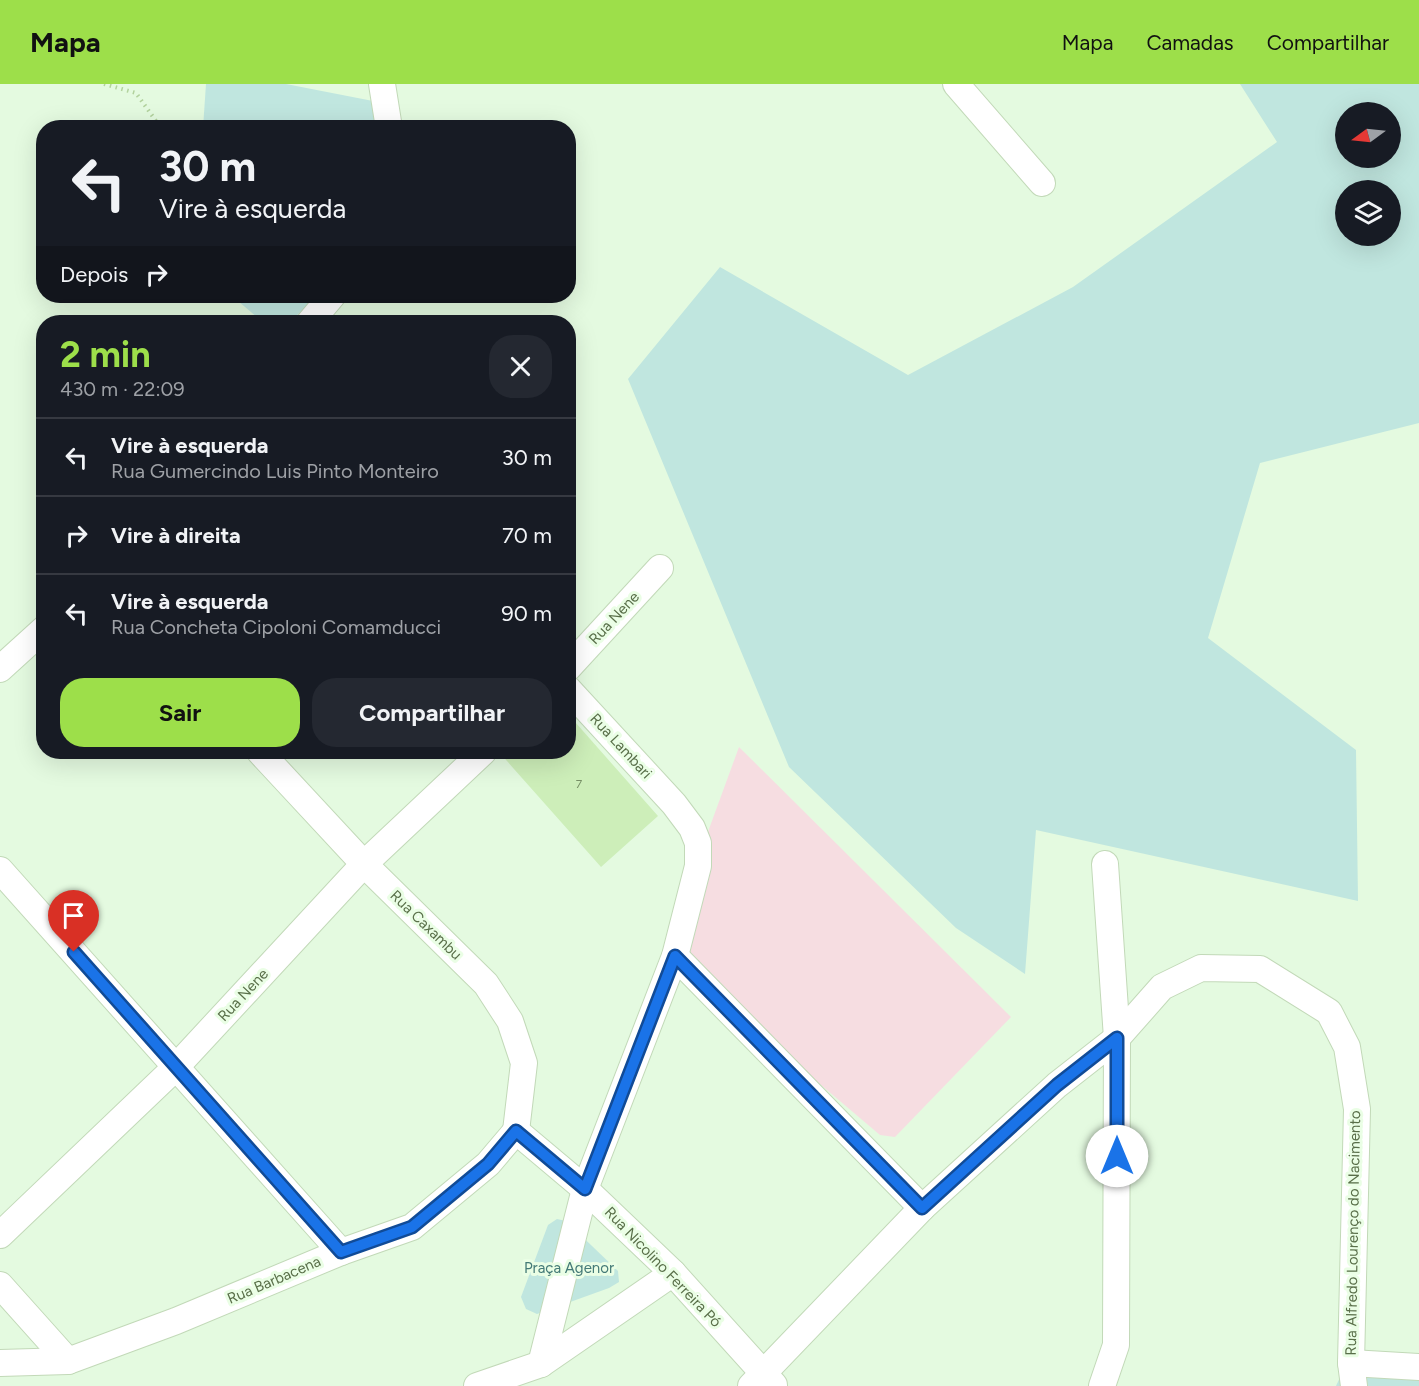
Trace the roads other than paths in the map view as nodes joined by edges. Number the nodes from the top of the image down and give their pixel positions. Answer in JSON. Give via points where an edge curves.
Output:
{"nodes":[{"id":1,"x":382,"y":84,"type":"edge"},
{"id":2,"x":956,"y":84,"type":"edge"},
{"id":3,"x":388,"y":120,"type":"edge"},
{"id":4,"x":1042,"y":183,"type":"dead end"},
{"id":5,"x":326,"y":303,"type":"edge"},
{"id":6,"x":316,"y":315,"type":"edge"},
{"id":7,"x":660,"y":568,"type":"dead end"},
{"id":8,"x":36,"y":636,"type":"edge"},
{"id":9,"x":576,"y":659,"type":"edge"},
{"id":10,"x":0,"y":669,"type":"edge"},
{"id":11,"x":576,"y":698,"type":"edge"},
{"id":12,"x":266,"y":759,"type":"edge"},
{"id":13,"x":476,"y":759,"type":"edge"},
{"id":14,"x":364,"y":864,"type":"junction"},
{"id":15,"x":1105,"y":864,"type":"dead end"},
{"id":16,"x":0,"y":870,"type":"edge"},
{"id":17,"x":675,"y":956,"type":"junction"},
{"id":18,"x":1117,"y":1038,"type":"junction"},
{"id":19,"x":176,"y":1067,"type":"junction"},
{"id":20,"x":516,"y":1131,"type":"junction"},
{"id":21,"x":585,"y":1189,"type":"junction"},
{"id":22,"x":922,"y":1208,"type":"junction"},
{"id":23,"x":0,"y":1235,"type":"edge"},
{"id":24,"x":341,"y":1252,"type":"junction"},
{"id":25,"x":673,"y":1273,"type":"junction"},
{"id":26,"x":0,"y":1286,"type":"edge"},
{"id":27,"x":68,"y":1361,"type":"junction"},
{"id":28,"x":0,"y":1363,"type":"edge"},
{"id":29,"x":541,"y":1364,"type":"junction"},
{"id":30,"x":1419,"y":1367,"type":"edge"},
{"id":31,"x":1352,"y":1374,"type":"edge"},
{"id":32,"x":764,"y":1382,"type":"edge"},
{"id":33,"x":477,"y":1386,"type":"edge"},
{"id":34,"x":1102,"y":1386,"type":"edge"}],
"edges":[{"from":1,"to":3,"type":"street"},
{"from":2,"to":4,"type":"street"},
{"from":5,"to":6,"type":"street"},
{"from":7,"to":9,"type":"street","name":"Rua Nene"},
{"from":8,"to":10,"type":"street"},
{"from":11,"to":17,"type":"street","name":"Rua Lambari","via":[[674,804],[698,843],[698,866]]},
{"from":12,"to":14,"type":"street","name":"Rua Caxambu"},
{"from":13,"to":14,"type":"street","name":"Rua Nene"},
{"from":14,"to":19,"type":"street","name":"Rua Nene"},
{"from":14,"to":20,"type":"street","name":"Rua Caxambu","via":[[486,984],[510,1021],[524,1063]]},
{"from":15,"to":18,"type":"street"},
{"from":16,"to":19,"type":"street"},
{"from":17,"to":21,"type":"street","name":"Rua Lambari"},
{"from":17,"to":22,"type":"street"},
{"from":18,"to":22,"type":"street","name":"Rua Alfredo Lourenço do Nacimento","via":[[1057,1085]]},
{"from":18,"to":31,"type":"street","name":"Rua Alfredo Lourenço do Nacimento","via":[[1162,987],[1201,968],[1260,969],[1329,1012],[1347,1047],[1357,1109]]},
{"from":18,"to":34,"type":"street","via":[[1116,1345]]},
{"from":19,"to":23,"type":"street","name":"Rua Nene"},
{"from":19,"to":24,"type":"street"},
{"from":20,"to":21,"type":"street","name":"Rua Nicolino Ferreira Pó"},
{"from":20,"to":24,"type":"street","name":"Rua Barbacena","via":[[488,1164],[412,1227]]},
{"from":21,"to":25,"type":"street","name":"Rua Nicolino Ferreira Pó"},
{"from":21,"to":29,"type":"street"},
{"from":22,"to":32,"type":"street","name":"Rua Alfredo Lourenço do Nacimento"},
{"from":24,"to":27,"type":"street","name":"Rua Barbacena"},
{"from":25,"to":29,"type":"street"},
{"from":25,"to":32,"type":"street","name":"Rua Nicolino Ferreira Pó"},
{"from":26,"to":27,"type":"street"},
{"from":27,"to":28,"type":"street","name":"Rua Barbacena"},
{"from":29,"to":33,"type":"street"},
{"from":30,"to":31,"type":"street"}]}
